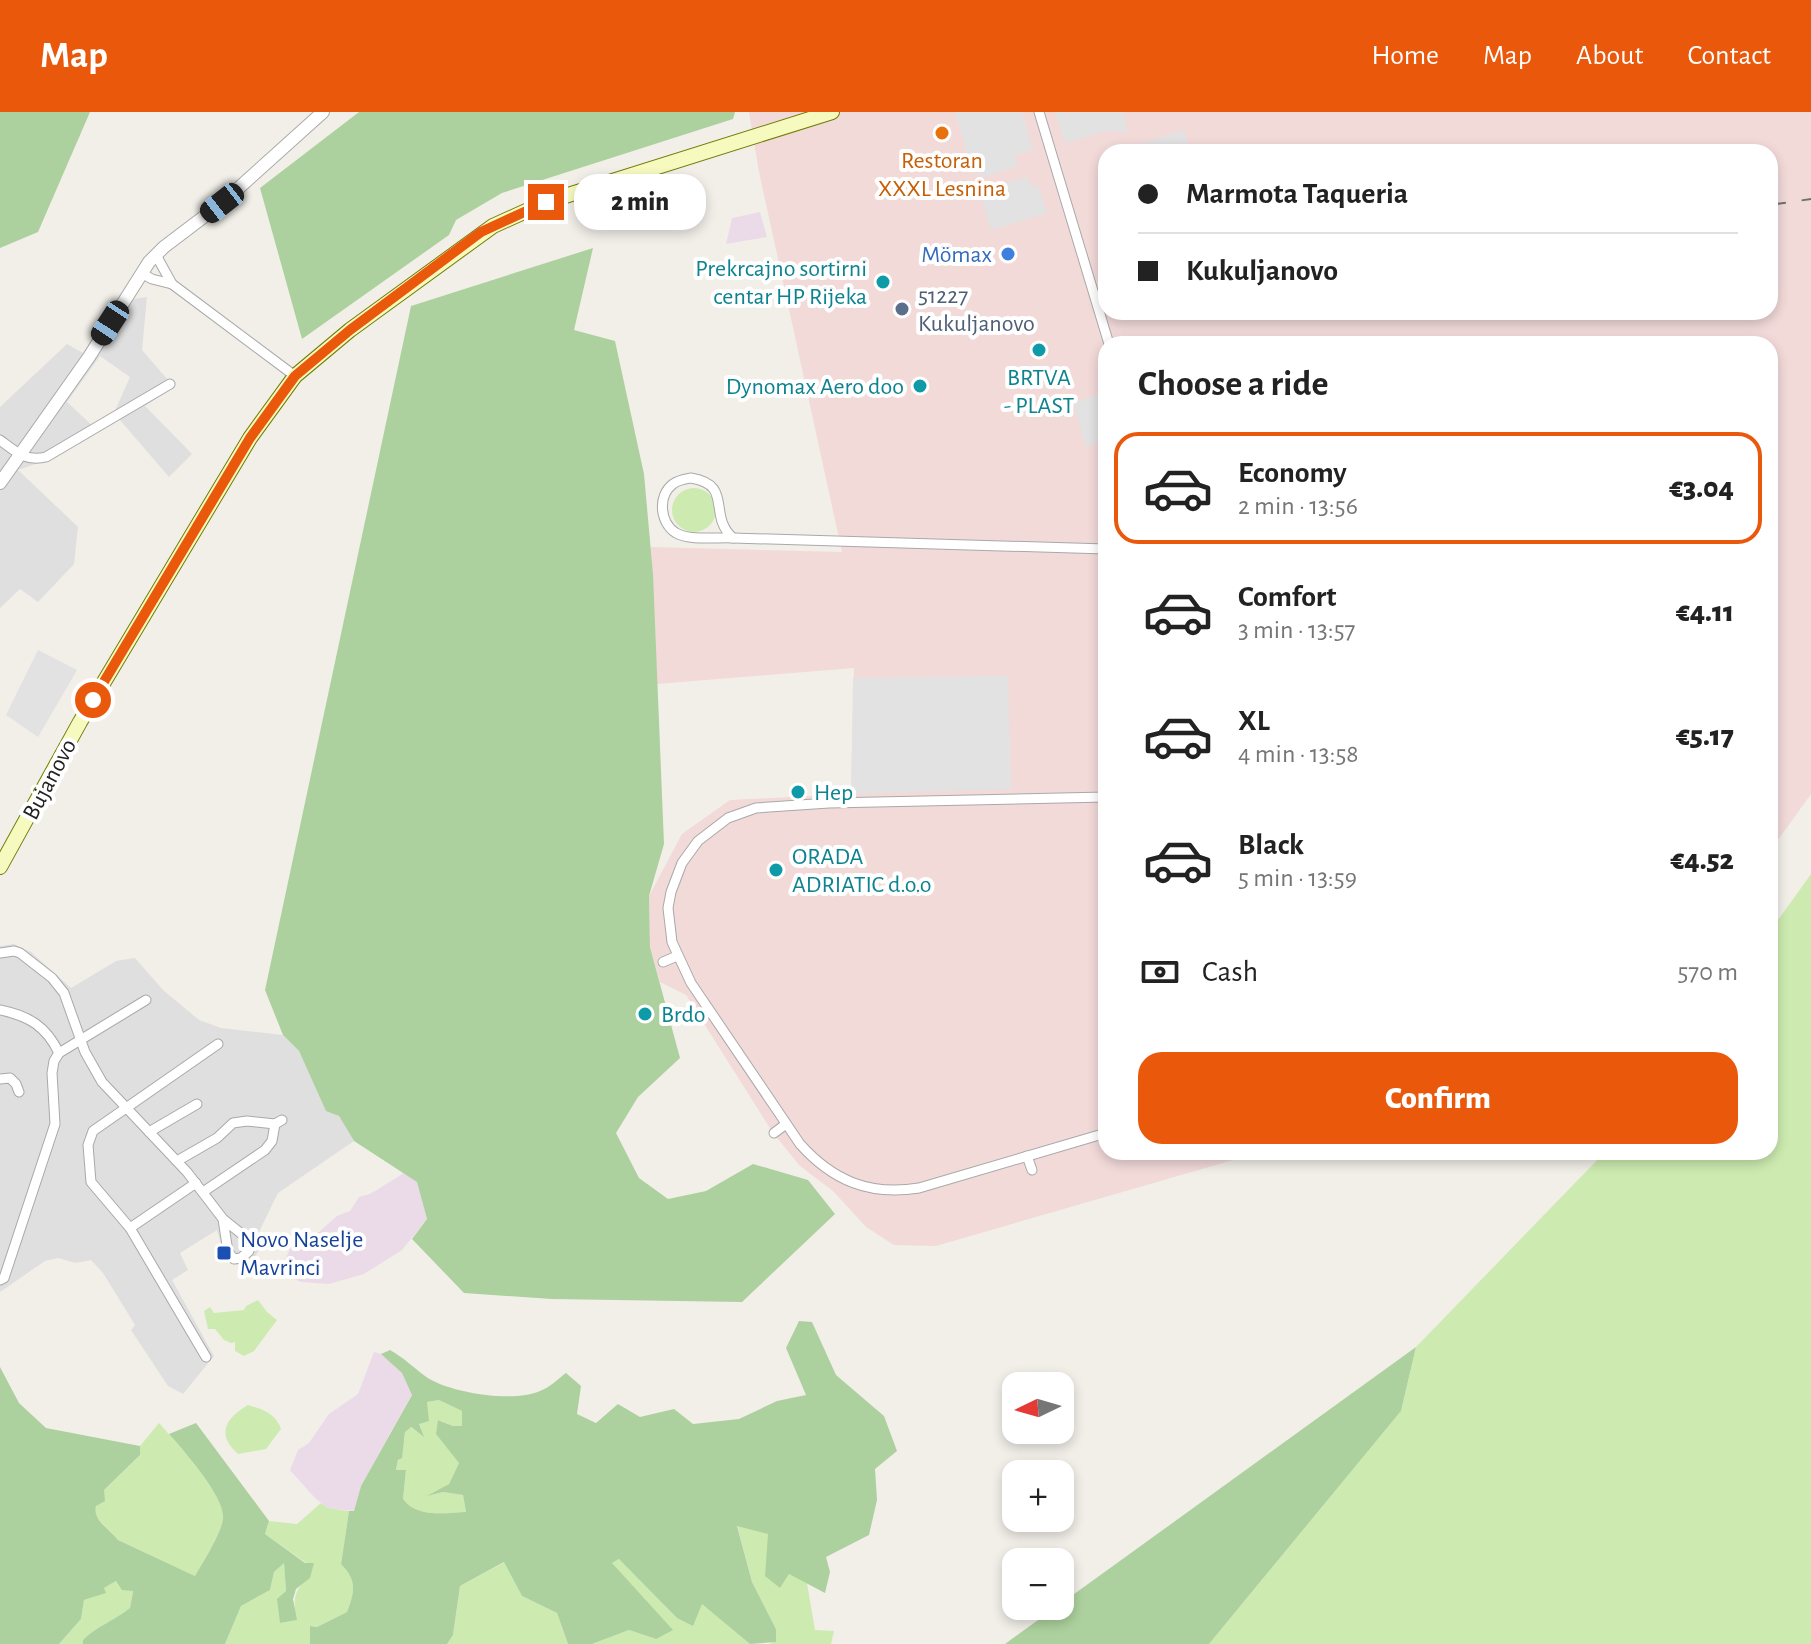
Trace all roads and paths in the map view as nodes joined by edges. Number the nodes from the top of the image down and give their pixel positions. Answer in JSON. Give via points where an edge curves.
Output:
{"nodes":[{"id":1,"x":323,"y":112,"type":"edge"},
{"id":2,"x":832,"y":112,"type":"edge"},
{"id":3,"x":1039,"y":112,"type":"edge"},
{"id":4,"x":156,"y":255,"type":"junction"},
{"id":5,"x":141,"y":273,"type":"junction"},
{"id":6,"x":172,"y":284,"type":"junction"},
{"id":7,"x":1098,"y":308,"type":"edge"},
{"id":8,"x":295,"y":376,"type":"junction"},
{"id":9,"x":170,"y":384,"type":"dead end"},
{"id":10,"x":0,"y":440,"type":"edge"},
{"id":11,"x":19,"y":455,"type":"junction"},
{"id":12,"x":0,"y":483,"type":"edge"},
{"id":13,"x":733,"y":538,"type":"junction"},
{"id":14,"x":1098,"y":549,"type":"edge"},
{"id":15,"x":1098,"y":797,"type":"edge"},
{"id":16,"x":0,"y":867,"type":"edge"},
{"id":17,"x":0,"y":953,"type":"edge"},
{"id":18,"x":677,"y":956,"type":"junction"},
{"id":19,"x":663,"y":962,"type":"dead end"},
{"id":20,"x":146,"y":1000,"type":"dead end"},
{"id":21,"x":0,"y":1010,"type":"edge"},
{"id":22,"x":81,"y":1040,"type":"junction"},
{"id":23,"x":218,"y":1044,"type":"dead end"},
{"id":24,"x":59,"y":1053,"type":"junction"},
{"id":25,"x":0,"y":1079,"type":"edge"},
{"id":26,"x":19,"y":1092,"type":"dead end"},
{"id":27,"x":197,"y":1104,"type":"dead end"},
{"id":28,"x":124,"y":1107,"type":"junction"},
{"id":29,"x":786,"y":1124,"type":"junction"},
{"id":30,"x":149,"y":1132,"type":"junction"},
{"id":31,"x":774,"y":1133,"type":"dead end"},
{"id":32,"x":1098,"y":1135,"type":"edge"},
{"id":33,"x":1027,"y":1156,"type":"junction"},
{"id":34,"x":177,"y":1161,"type":"junction"},
{"id":35,"x":1032,"y":1170,"type":"dead end"},
{"id":36,"x":196,"y":1183,"type":"junction"},
{"id":37,"x":203,"y":1192,"type":"junction"},
{"id":38,"x":223,"y":1219,"type":"dead end"},
{"id":39,"x":130,"y":1228,"type":"junction"},
{"id":40,"x":0,"y":1280,"type":"edge"},
{"id":41,"x":206,"y":1357,"type":"dead end"}],
"edges":[{"from":1,"to":4,"type":"street"},
{"from":2,"to":8,"type":"main road","name":"Bujanovo","via":[[546,202],[493,226]]},
{"from":3,"to":7,"type":"street"},
{"from":4,"to":5,"type":"street"},
{"from":4,"to":6,"type":"street"},
{"from":5,"to":6,"type":"street"},
{"from":5,"to":11,"type":"street"},
{"from":6,"to":8,"type":"street"},
{"from":8,"to":16,"type":"main road","name":"Bujanovo","via":[[250,438]]},
{"from":9,"to":11,"type":"street","via":[[46,457]]},
{"from":10,"to":11,"type":"street"},
{"from":11,"to":12,"type":"street"},
{"from":13,"to":13,"type":"street","via":[[720,522],[719,501],[709,484],[691,478],[671,485],[662,510],[669,528],[686,536]]},
{"from":13,"to":14,"type":"street"},
{"from":15,"to":18,"type":"street","via":[[829,803],[741,813],[698,841],[675,876],[668,908]]},
{"from":17,"to":22,"type":"street","via":[[20,953],[60,986]]},
{"from":18,"to":19,"type":"street"},
{"from":18,"to":29,"type":"street"},
{"from":20,"to":22,"type":"street"},
{"from":21,"to":24,"type":"street","via":[[31,1018]]},
{"from":22,"to":24,"type":"street"},
{"from":22,"to":28,"type":"street","via":[[97,1076]]},
{"from":23,"to":28,"type":"street"},
{"from":24,"to":40,"type":"street","via":[[52,1073],[55,1124]]},
{"from":25,"to":26,"type":"street","via":[[10,1078]]},
{"from":27,"to":30,"type":"street"},
{"from":28,"to":30,"type":"street"},
{"from":28,"to":39,"type":"street","via":[[93,1131],[88,1145],[91,1182]]},
{"from":29,"to":31,"type":"street"},
{"from":29,"to":33,"type":"street","via":[[821,1165],[846,1181],[887,1191],[919,1188]]},
{"from":30,"to":34,"type":"street"},
{"from":32,"to":33,"type":"street"},
{"from":33,"to":35,"type":"street"},
{"from":34,"to":36,"type":"street"},
{"from":34,"to":37,"type":"street","via":[[233,1123],[278,1122],[265,1150]]},
{"from":36,"to":37,"type":"street"},
{"from":36,"to":39,"type":"street"},
{"from":37,"to":38,"type":"street"},
{"from":39,"to":41,"type":"street"}]}
